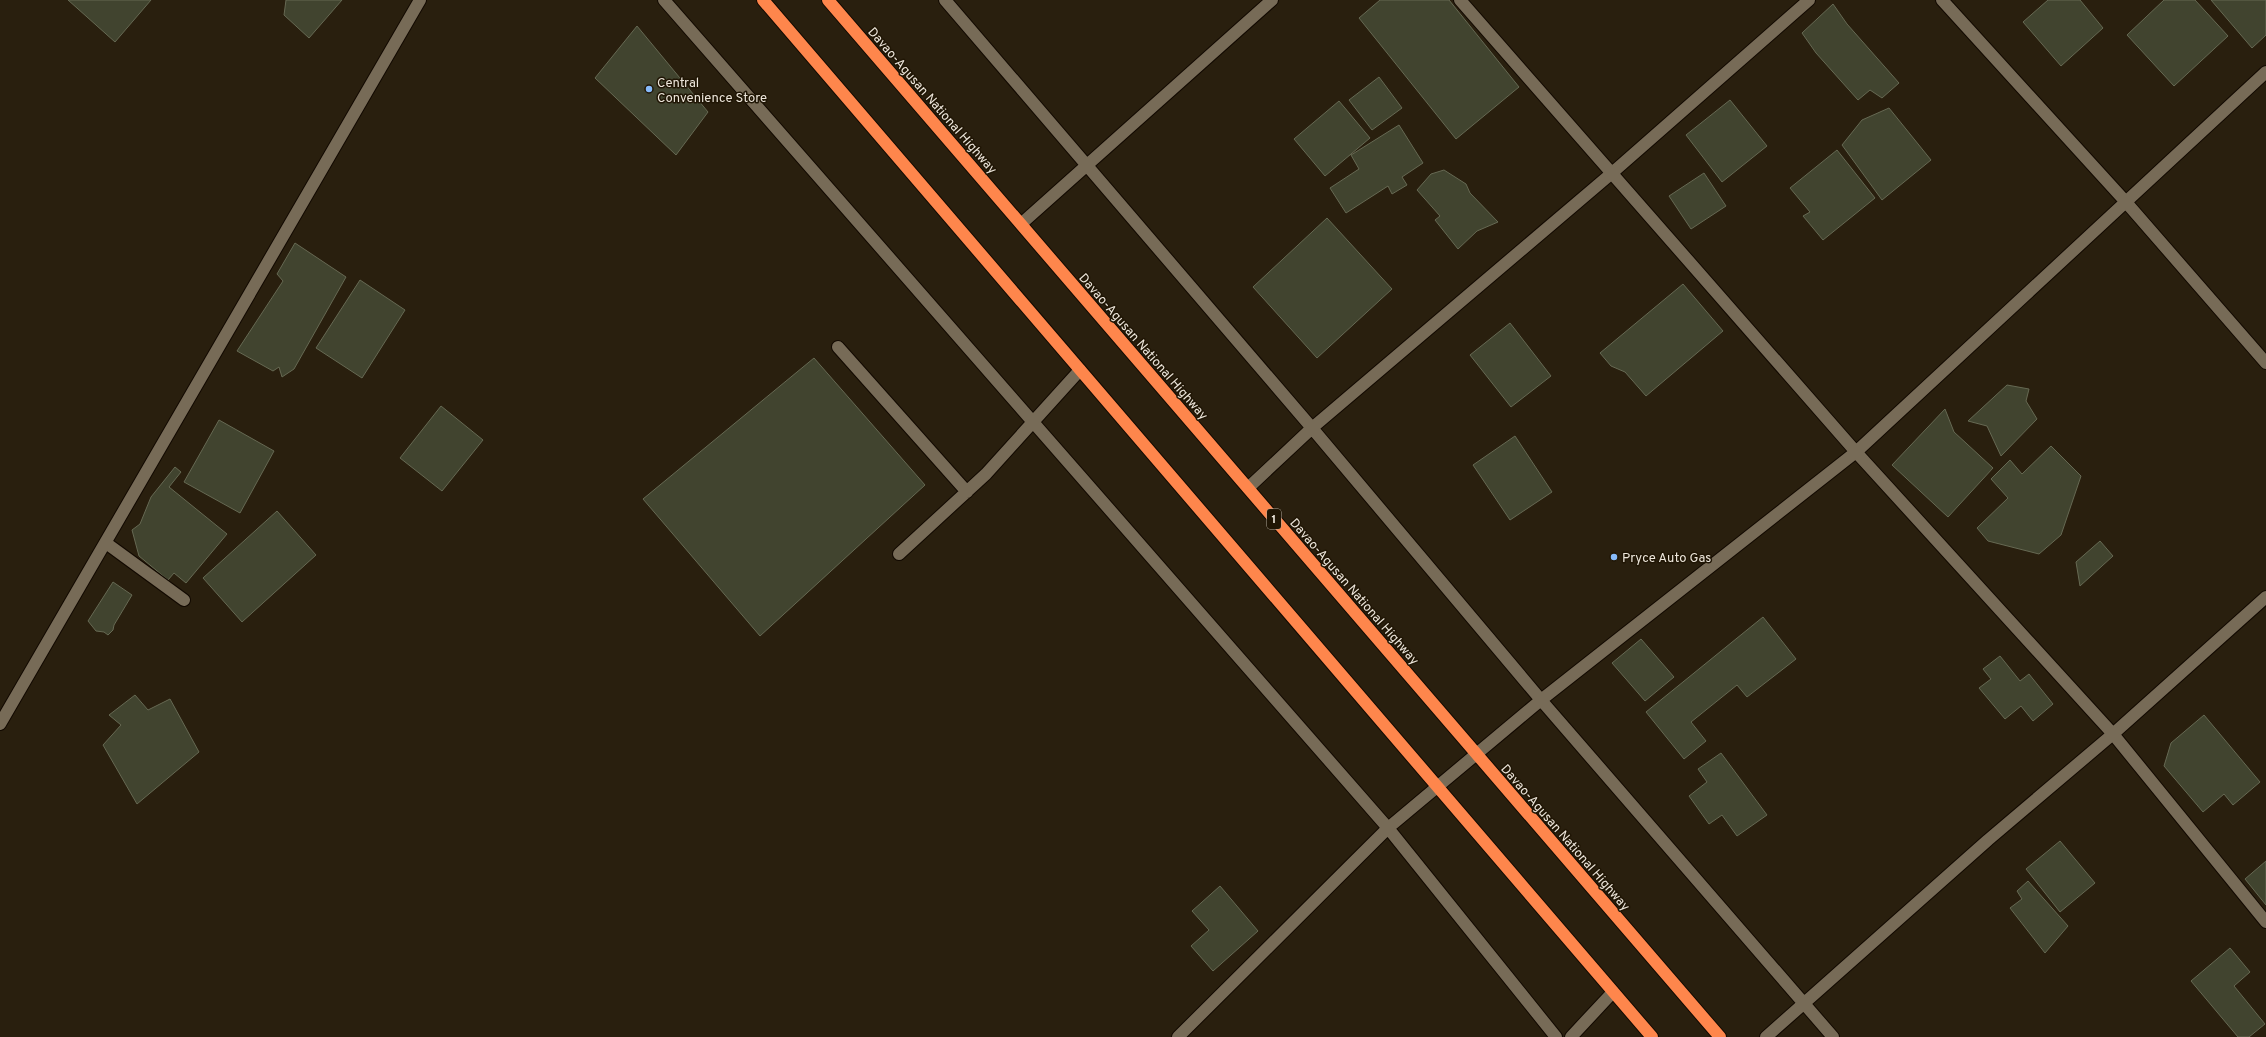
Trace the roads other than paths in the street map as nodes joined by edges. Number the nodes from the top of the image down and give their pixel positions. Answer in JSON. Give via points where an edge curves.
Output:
{"nodes":[{"id":1,"x":420,"y":0,"type":"edge"},
{"id":2,"x":664,"y":0,"type":"edge"},
{"id":3,"x":763,"y":0,"type":"edge"},
{"id":4,"x":828,"y":0,"type":"edge"},
{"id":5,"x":945,"y":0,"type":"edge"},
{"id":6,"x":1272,"y":0,"type":"edge"},
{"id":7,"x":1460,"y":0,"type":"edge"},
{"id":8,"x":1809,"y":0,"type":"edge"},
{"id":9,"x":1942,"y":0,"type":"edge"},
{"id":10,"x":2266,"y":72,"type":"edge"},
{"id":11,"x":1087,"y":165,"type":"junction"},
{"id":12,"x":1612,"y":173,"type":"junction"},
{"id":13,"x":2125,"y":201,"type":"junction"},
{"id":14,"x":1021,"y":224,"type":"junction"},
{"id":15,"x":838,"y":347,"type":"dead end"},
{"id":16,"x":2266,"y":364,"type":"edge"},
{"id":17,"x":1080,"y":370,"type":"junction"},
{"id":18,"x":1032,"y":421,"type":"junction"},
{"id":19,"x":1312,"y":428,"type":"junction"},
{"id":20,"x":1856,"y":452,"type":"junction"},
{"id":21,"x":1248,"y":488,"type":"junction"},
{"id":22,"x":967,"y":492,"type":"junction"},
{"id":23,"x":106,"y":543,"type":"junction"},
{"id":24,"x":899,"y":554,"type":"dead end"},
{"id":25,"x":2266,"y":597,"type":"edge"},
{"id":26,"x":184,"y":600,"type":"dead end"},
{"id":27,"x":1541,"y":700,"type":"junction"},
{"id":28,"x":0,"y":724,"type":"edge"},
{"id":29,"x":2113,"y":734,"type":"junction"},
{"id":30,"x":1476,"y":754,"type":"junction"},
{"id":31,"x":1437,"y":786,"type":"junction"},
{"id":32,"x":1388,"y":828,"type":"junction"},
{"id":33,"x":2266,"y":922,"type":"edge"},
{"id":34,"x":1613,"y":992,"type":"junction"},
{"id":35,"x":1804,"y":1004,"type":"junction"},
{"id":36,"x":1178,"y":1037,"type":"edge"},
{"id":37,"x":1556,"y":1037,"type":"edge"},
{"id":38,"x":1571,"y":1037,"type":"edge"},
{"id":39,"x":1652,"y":1037,"type":"edge"},
{"id":40,"x":1720,"y":1037,"type":"edge"},
{"id":41,"x":1766,"y":1037,"type":"edge"},
{"id":42,"x":1833,"y":1037,"type":"edge"}],
"edges":[{"from":1,"to":23,"type":"street"},
{"from":2,"to":18,"type":"street"},
{"from":3,"to":17,"type":"highway"},
{"from":4,"to":14,"type":"highway","name":"Davao-Agusan National Highway","number":"1"},
{"from":5,"to":11,"type":"street"},
{"from":6,"to":11,"type":"street"},
{"from":7,"to":12,"type":"street"},
{"from":8,"to":12,"type":"street"},
{"from":9,"to":13,"type":"street"},
{"from":10,"to":13,"type":"street"},
{"from":11,"to":14,"type":"street"},
{"from":11,"to":19,"type":"street"},
{"from":12,"to":19,"type":"street"},
{"from":12,"to":20,"type":"street"},
{"from":13,"to":16,"type":"street"},
{"from":13,"to":20,"type":"street"},
{"from":14,"to":21,"type":"highway","name":"Davao-Agusan National Highway","number":"1"},
{"from":15,"to":22,"type":"street"},
{"from":17,"to":18,"type":"street"},
{"from":17,"to":31,"type":"highway"},
{"from":18,"to":22,"type":"street"},
{"from":18,"to":32,"type":"street"},
{"from":19,"to":21,"type":"street"},
{"from":19,"to":27,"type":"street"},
{"from":20,"to":27,"type":"street"},
{"from":20,"to":29,"type":"street"},
{"from":21,"to":30,"type":"highway","name":"Davao-Agusan National Highway","number":"1"},
{"from":22,"to":24,"type":"street"},
{"from":23,"to":26,"type":"street"},
{"from":23,"to":28,"type":"street"},
{"from":25,"to":29,"type":"street"},
{"from":27,"to":30,"type":"street"},
{"from":27,"to":35,"type":"street"},
{"from":29,"to":33,"type":"street"},
{"from":29,"to":35,"type":"street","via":[[1988,840]]},
{"from":30,"to":31,"type":"street"},
{"from":30,"to":40,"type":"highway","name":"Davao-Agusan National Highway","number":"1"},
{"from":31,"to":32,"type":"street"},
{"from":31,"to":34,"type":"highway"},
{"from":32,"to":36,"type":"street"},
{"from":32,"to":37,"type":"street"},
{"from":34,"to":38,"type":"street"},
{"from":34,"to":39,"type":"highway"},
{"from":35,"to":41,"type":"street"},
{"from":35,"to":42,"type":"street"}]}
